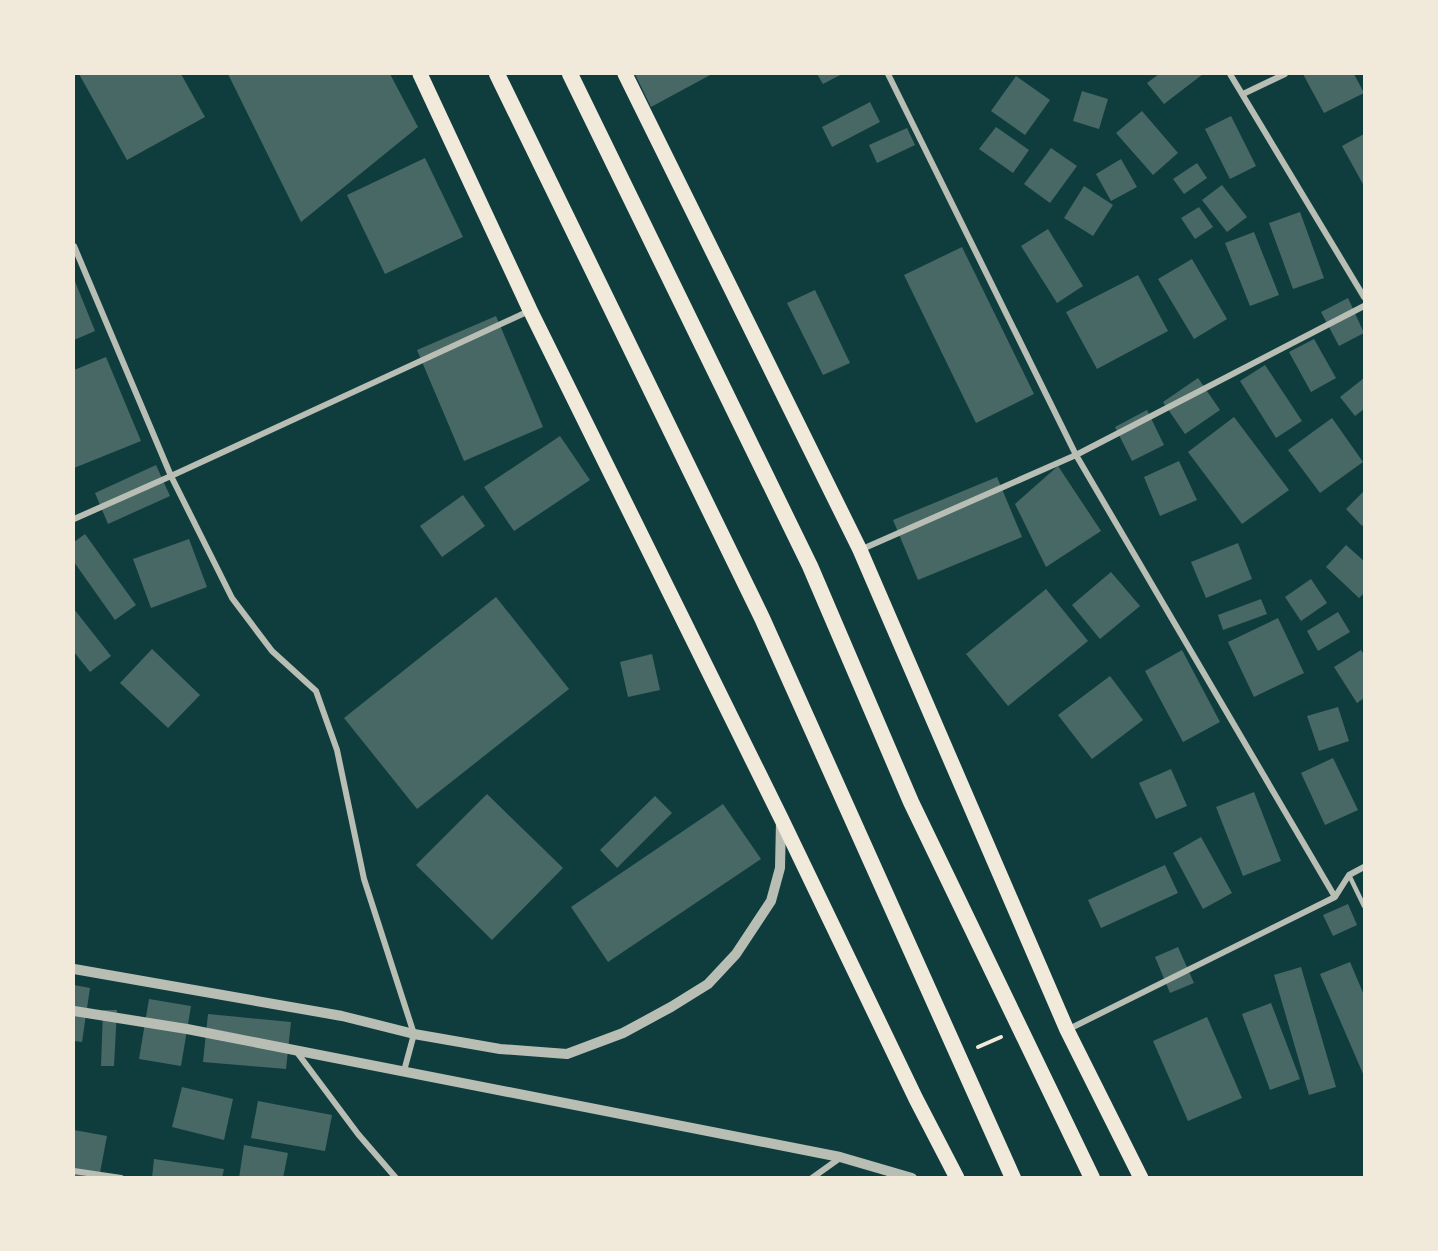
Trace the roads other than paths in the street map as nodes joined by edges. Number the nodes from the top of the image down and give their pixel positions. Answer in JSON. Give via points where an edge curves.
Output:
{"nodes":[{"id":1,"x":420,"y":74,"type":"edge"},
{"id":2,"x":496,"y":74,"type":"edge"},
{"id":3,"x":570,"y":74,"type":"edge"},
{"id":4,"x":625,"y":74,"type":"edge"},
{"id":5,"x":888,"y":74,"type":"edge"},
{"id":6,"x":1230,"y":74,"type":"edge"},
{"id":7,"x":1285,"y":74,"type":"edge"},
{"id":8,"x":1243,"y":94,"type":"junction"},
{"id":9,"x":74,"y":246,"type":"edge"},
{"id":10,"x":1365,"y":297,"type":"edge"},
{"id":11,"x":1365,"y":306,"type":"edge"},
{"id":12,"x":530,"y":310,"type":"junction"},
{"id":13,"x":1076,"y":455,"type":"junction"},
{"id":14,"x":171,"y":476,"type":"junction"},
{"id":15,"x":74,"y":519,"type":"edge"},
{"id":16,"x":860,"y":550,"type":"junction"},
{"id":17,"x":781,"y":818,"type":"junction"},
{"id":18,"x":1365,"y":867,"type":"edge"},
{"id":19,"x":1349,"y":875,"type":"junction"},
{"id":20,"x":1335,"y":897,"type":"junction"},
{"id":21,"x":1365,"y":906,"type":"edge"},
{"id":22,"x":74,"y":969,"type":"edge"},
{"id":23,"x":74,"y":1011,"type":"edge"},
{"id":24,"x":1067,"y":1030,"type":"junction"},
{"id":25,"x":414,"y":1034,"type":"junction"},
{"id":26,"x":295,"y":1050,"type":"junction"},
{"id":27,"x":404,"y":1071,"type":"junction"},
{"id":28,"x":840,"y":1157,"type":"junction"},
{"id":29,"x":74,"y":1171,"type":"edge"},
{"id":30,"x":1007,"y":1176,"type":"edge"},
{"id":31,"x":122,"y":1178,"type":"edge"},
{"id":32,"x":396,"y":1178,"type":"edge"},
{"id":33,"x":812,"y":1178,"type":"edge"},
{"id":34,"x":912,"y":1178,"type":"edge"},
{"id":35,"x":957,"y":1178,"type":"edge"},
{"id":36,"x":1092,"y":1178,"type":"edge"},
{"id":37,"x":1141,"y":1178,"type":"edge"}],
"edges":[{"from":1,"to":12,"type":"main road"},
{"from":2,"to":30,"type":"highway","via":[[762,618]]},
{"from":3,"to":36,"type":"highway","via":[[810,566],[911,802]]},
{"from":4,"to":16,"type":"main road"},
{"from":5,"to":13,"type":"street"},
{"from":6,"to":8,"type":"street"},
{"from":7,"to":8,"type":"street"},
{"from":8,"to":10,"type":"street"},
{"from":9,"to":14,"type":"street"},
{"from":11,"to":13,"type":"street"},
{"from":12,"to":14,"type":"street"},
{"from":12,"to":17,"type":"main road"},
{"from":13,"to":16,"type":"street"},
{"from":13,"to":20,"type":"street"},
{"from":14,"to":15,"type":"street"},
{"from":14,"to":25,"type":"street","via":[[232,598],[272,651],[316,691],[338,750],[364,879]]},
{"from":16,"to":24,"type":"main road"},
{"from":17,"to":25,"type":"street","via":[[780,868],[771,901],[736,954],[708,984],[671,1007],[623,1033],[567,1054],[500,1049]]},
{"from":17,"to":35,"type":"main road"},
{"from":18,"to":19,"type":"street"},
{"from":19,"to":20,"type":"street"},
{"from":19,"to":21,"type":"lane"},
{"from":20,"to":24,"type":"street"},
{"from":22,"to":25,"type":"street","via":[[342,1016]]},
{"from":23,"to":26,"type":"street"},
{"from":24,"to":37,"type":"main road"},
{"from":25,"to":27,"type":"street"},
{"from":26,"to":27,"type":"street"},
{"from":26,"to":32,"type":"street"},
{"from":27,"to":28,"type":"street"},
{"from":28,"to":33,"type":"street"},
{"from":28,"to":34,"type":"street"},
{"from":29,"to":31,"type":"street"}]}
